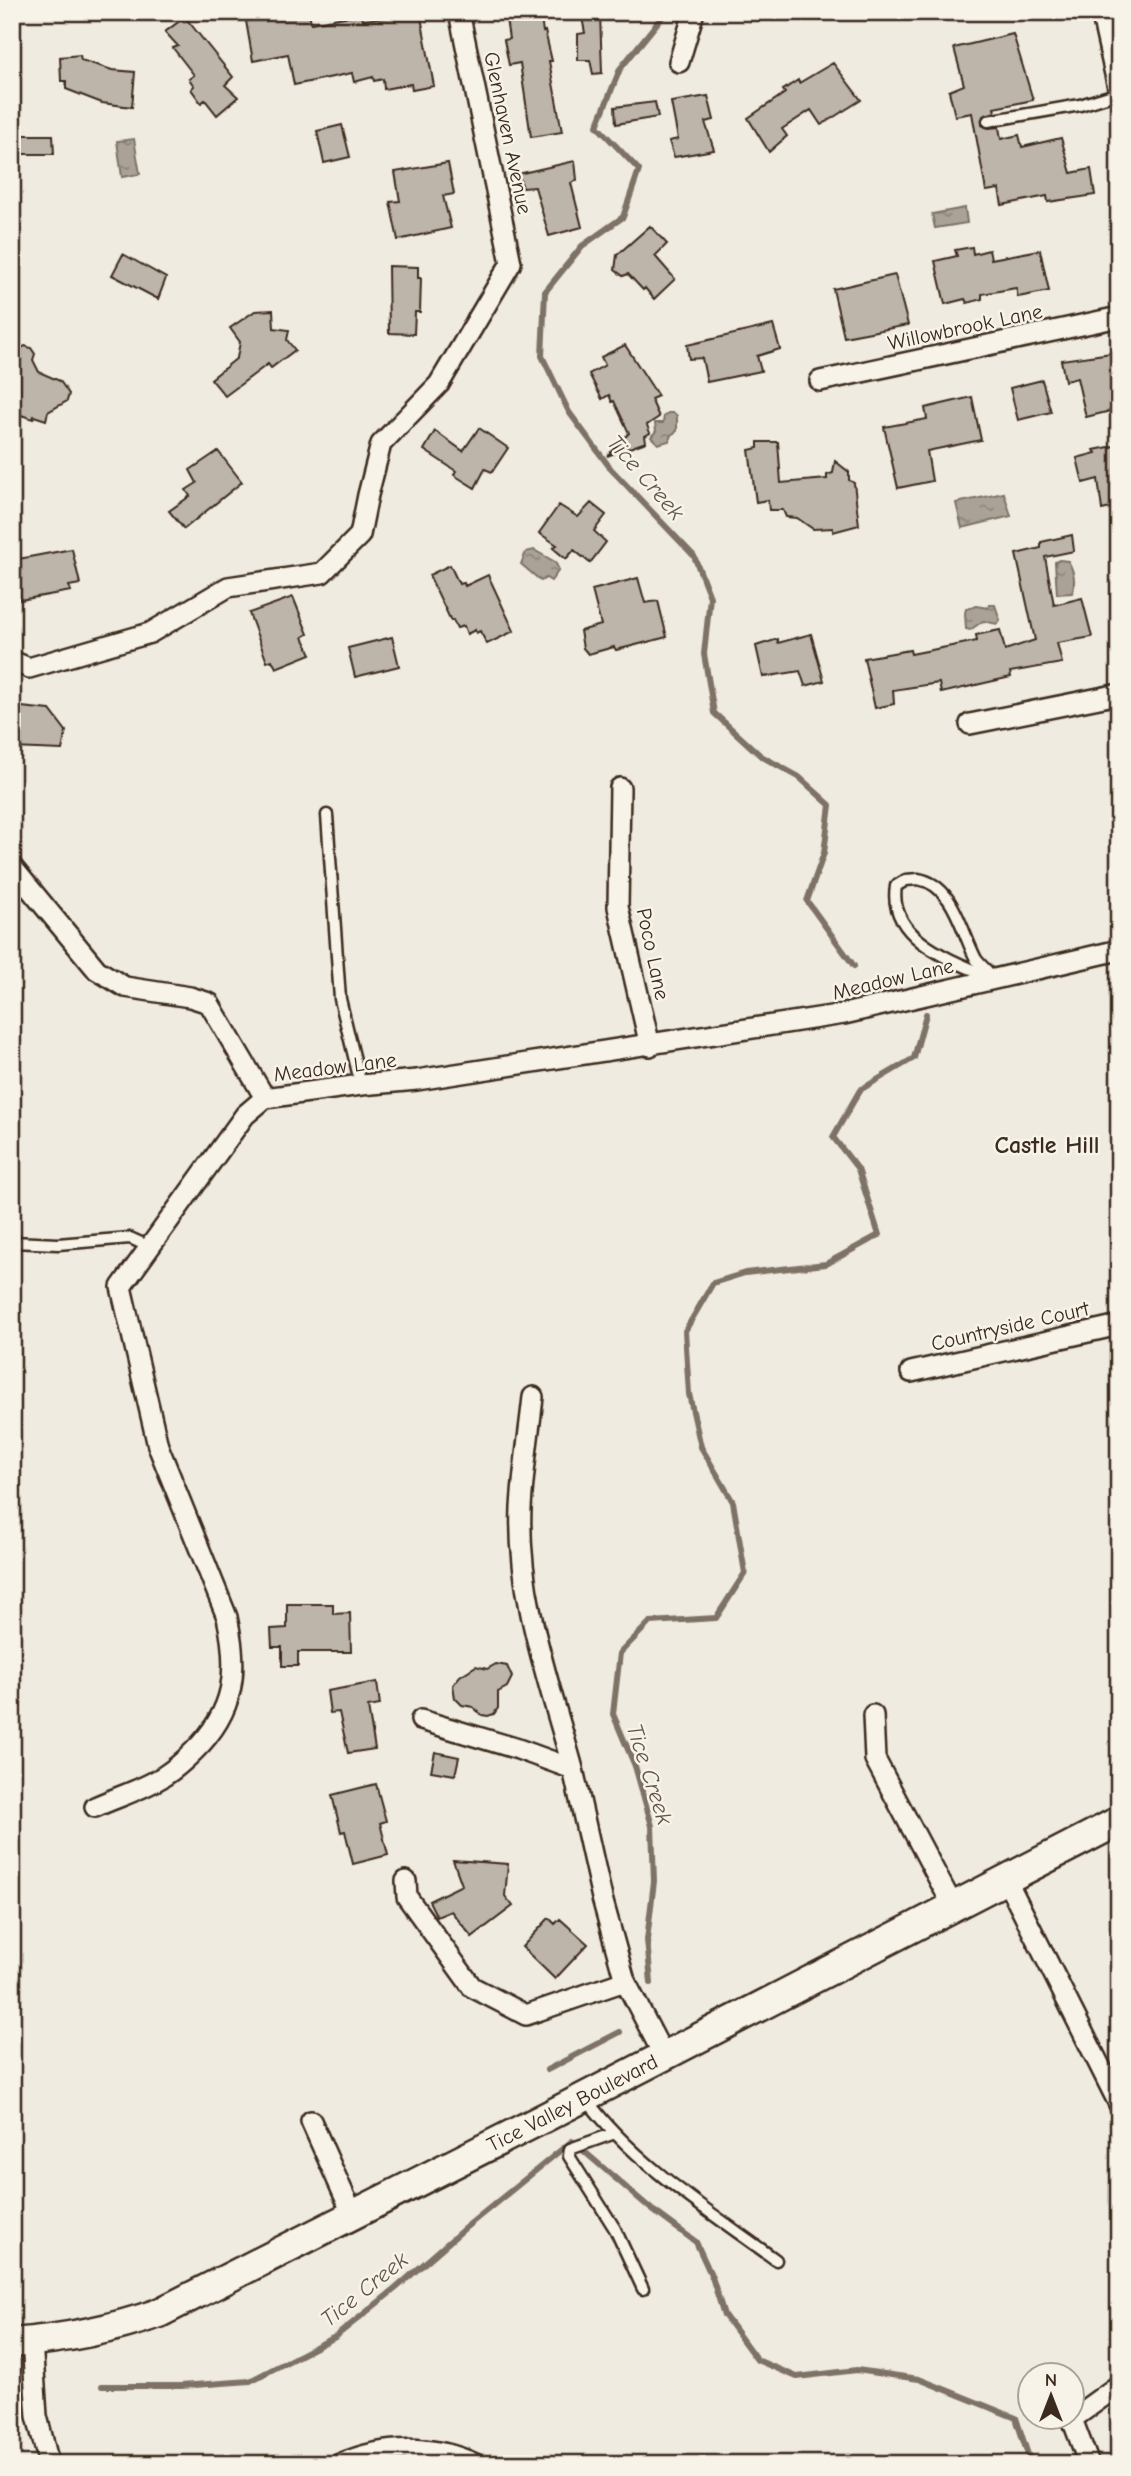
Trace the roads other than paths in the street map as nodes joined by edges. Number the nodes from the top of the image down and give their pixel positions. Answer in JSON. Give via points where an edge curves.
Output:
{"nodes":[{"id":1,"x":459,"y":12,"type":"edge"},
{"id":2,"x":694,"y":12,"type":"edge"},
{"id":3,"x":1101,"y":12,"type":"edge"},
{"id":4,"x":679,"y":62,"type":"dead end"},
{"id":5,"x":1119,"y":93,"type":"edge"},
{"id":6,"x":988,"y":121,"type":"dead end"},
{"id":7,"x":1119,"y":317,"type":"edge"},
{"id":8,"x":820,"y":381,"type":"dead end"},
{"id":9,"x":12,"y":661,"type":"edge"},
{"id":10,"x":1119,"y":694,"type":"edge"},
{"id":11,"x":971,"y":724,"type":"dead end"},
{"id":12,"x":620,"y":788,"type":"dead end"},
{"id":13,"x":327,"y":816,"type":"dead end"},
{"id":14,"x":12,"y":867,"type":"edge"},
{"id":15,"x":1119,"y":950,"type":"edge"},
{"id":16,"x":995,"y":979,"type":"junction"},
{"id":17,"x":650,"y":1046,"type":"junction"},
{"id":18,"x":361,"y":1084,"type":"junction"},
{"id":19,"x":265,"y":1098,"type":"junction"},
{"id":20,"x":12,"y":1242,"type":"edge"},
{"id":21,"x":150,"y":1247,"type":"junction"},
{"id":22,"x":1119,"y":1325,"type":"edge"},
{"id":23,"x":911,"y":1372,"type":"dead end"},
{"id":24,"x":533,"y":1397,"type":"dead end"},
{"id":25,"x":873,"y":1715,"type":"dead end"},
{"id":26,"x":421,"y":1720,"type":"dead end"},
{"id":27,"x":573,"y":1769,"type":"junction"},
{"id":28,"x":95,"y":1807,"type":"dead end"},
{"id":29,"x":1119,"y":1821,"type":"edge"},
{"id":30,"x":1006,"y":1879,"type":"junction"},
{"id":31,"x":406,"y":1881,"type":"dead end"},
{"id":32,"x":953,"y":1906,"type":"junction"},
{"id":33,"x":625,"y":1981,"type":"junction"},
{"id":34,"x":664,"y":2056,"type":"junction"},
{"id":35,"x":584,"y":2097,"type":"junction"},
{"id":36,"x":1119,"y":2104,"type":"edge"},
{"id":37,"x":311,"y":2121,"type":"dead end"},
{"id":38,"x":614,"y":2133,"type":"junction"},
{"id":39,"x":353,"y":2215,"type":"junction"},
{"id":40,"x":776,"y":2260,"type":"dead end"},
{"id":41,"x":643,"y":2290,"type":"dead end"},
{"id":42,"x":22,"y":2342,"type":"edge"},
{"id":43,"x":1119,"y":2385,"type":"edge"},
{"id":44,"x":48,"y":2464,"type":"edge"},
{"id":45,"x":340,"y":2464,"type":"edge"},
{"id":46,"x":475,"y":2464,"type":"edge"},
{"id":47,"x":1089,"y":2464,"type":"edge"}],
"edges":[{"from":1,"to":9,"type":"street","name":"Glenhaven Avenue","via":[[511,263],[439,384],[382,444],[360,535],[322,573],[228,587],[150,633],[29,668]]},
{"from":2,"to":4,"type":"street"},
{"from":3,"to":5,"type":"street"},
{"from":5,"to":6,"type":"lane","via":[[1080,105]]},
{"from":7,"to":8,"type":"street","name":"Willowbrook Lane"},
{"from":10,"to":11,"type":"street"},
{"from":12,"to":17,"type":"street","name":"Poco Lane","via":[[618,907]]},
{"from":13,"to":18,"type":"lane","via":[[340,999]]},
{"from":14,"to":19,"type":"street","via":[[97,970],[125,987],[209,1003]]},
{"from":15,"to":16,"type":"street","name":"Meadow Lane"},
{"from":16,"to":16,"type":"lane","via":[[953,961],[911,934],[899,918],[896,886],[918,879],[941,889],[978,961]]},
{"from":16,"to":17,"type":"street","name":"Meadow Lane","via":[[844,1014]]},
{"from":17,"to":18,"type":"street","name":"Meadow Lane"},
{"from":18,"to":19,"type":"street","name":"Meadow Lane"},
{"from":19,"to":21,"type":"street","name":"Meadow Lane","via":[[246,1115]]},
{"from":20,"to":21,"type":"lane","via":[[58,1244],[130,1238]]},
{"from":21,"to":28,"type":"street","name":"Meadow Lane","via":[[121,1287],[158,1446],[227,1616],[233,1671],[227,1706],[210,1735],[164,1776]]},
{"from":22,"to":23,"type":"street","name":"Countryside Court"},
{"from":24,"to":27,"type":"street","via":[[521,1509],[525,1575],[535,1631]]},
{"from":25,"to":32,"type":"street","via":[[875,1759]]},
{"from":26,"to":27,"type":"street"},
{"from":27,"to":33,"type":"street"},
{"from":29,"to":30,"type":"street","name":"Tice Valley Boulevard"},
{"from":30,"to":32,"type":"street","name":"Tice Valley Boulevard"},
{"from":30,"to":36,"type":"street"},
{"from":31,"to":33,"type":"street","via":[[407,1897],[472,1987],[526,2015]]},
{"from":32,"to":34,"type":"street","name":"Tice Valley Boulevard"},
{"from":33,"to":34,"type":"street"},
{"from":34,"to":35,"type":"street","name":"Tice Valley Boulevard"},
{"from":35,"to":38,"type":"lane"},
{"from":35,"to":39,"type":"street","name":"Tice Valley Boulevard"},
{"from":37,"to":39,"type":"street"},
{"from":38,"to":40,"type":"lane"},
{"from":38,"to":41,"type":"lane","via":[[570,2148],[569,2156],[615,2229]]},
{"from":39,"to":42,"type":"street","name":"Tice Valley Boulevard","via":[[159,2314],[77,2336]]},
{"from":42,"to":44,"type":"street"},
{"from":43,"to":47,"type":"street","via":[[1072,2419]]},
{"from":45,"to":46,"type":"street","via":[[393,2450],[439,2452]]}]}
